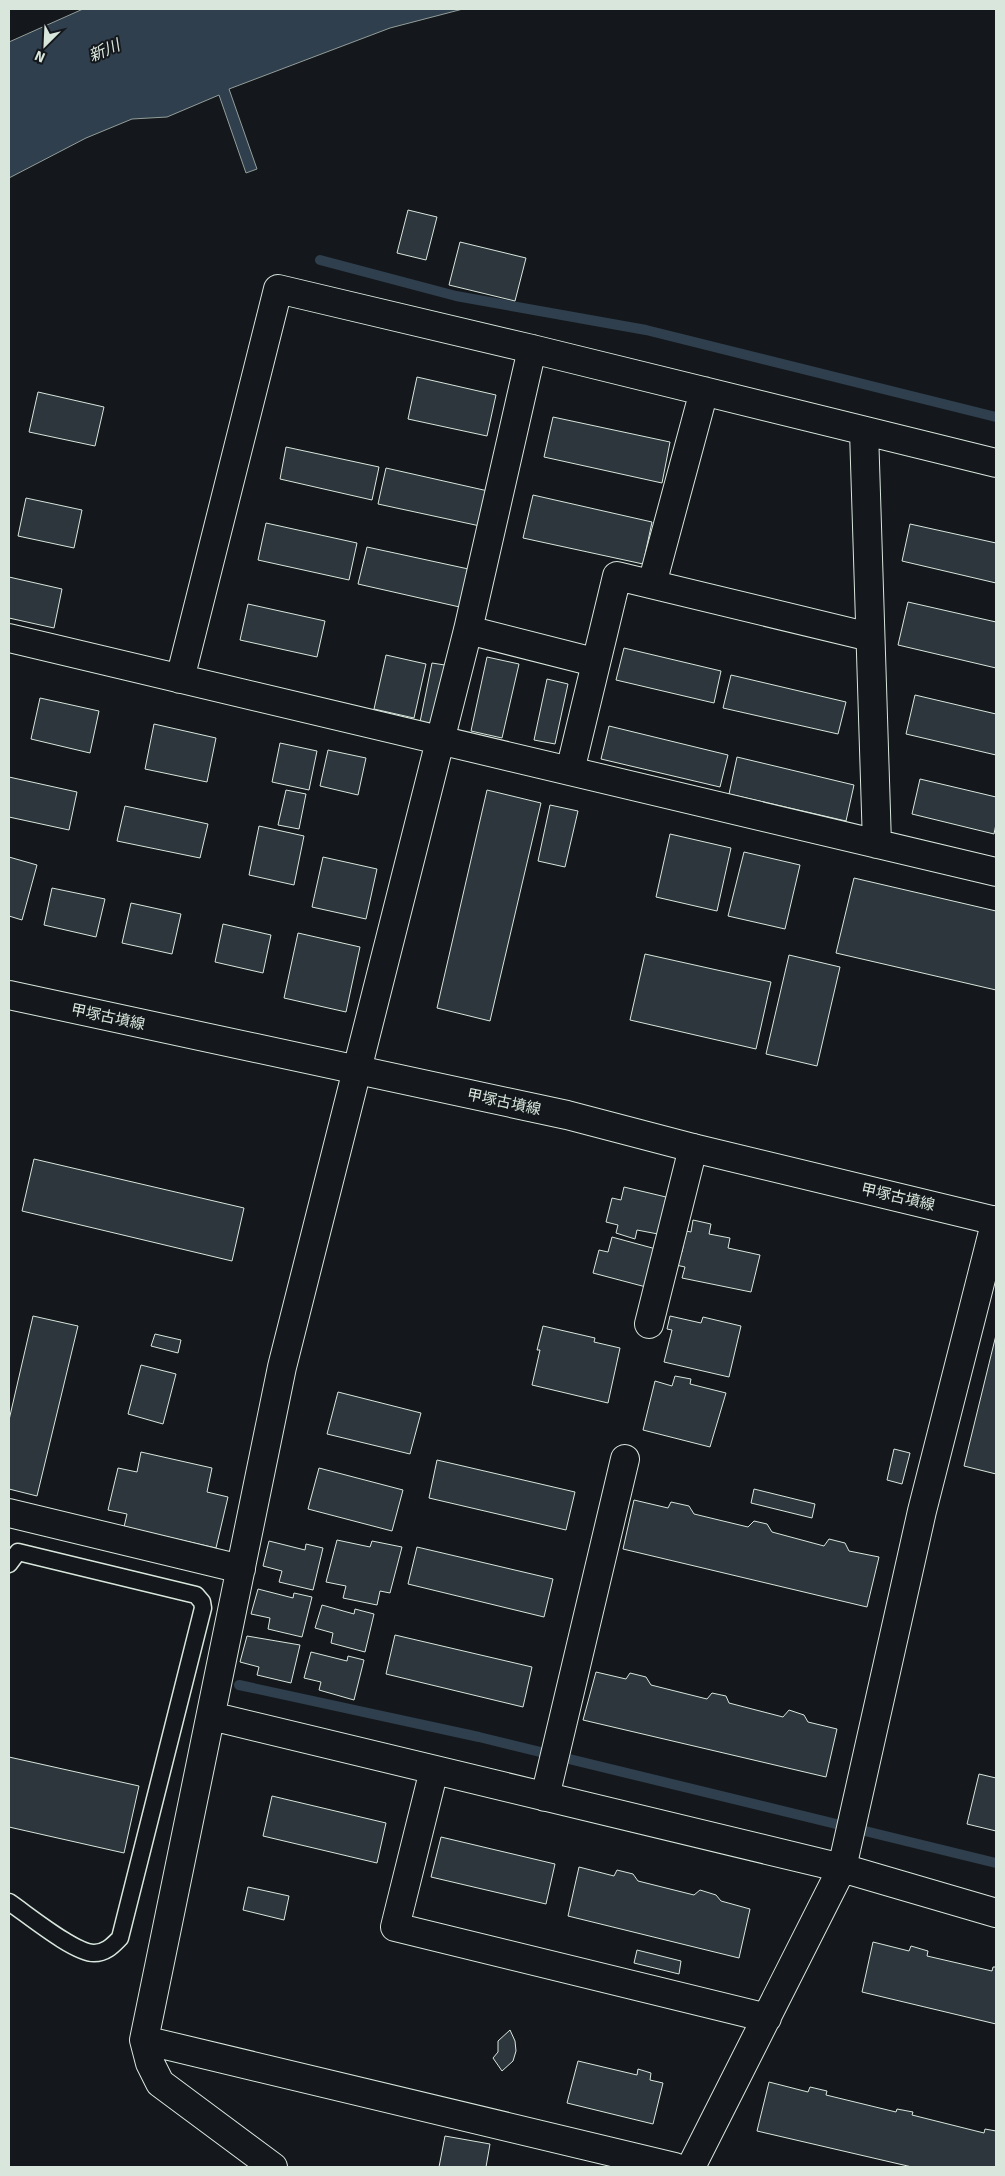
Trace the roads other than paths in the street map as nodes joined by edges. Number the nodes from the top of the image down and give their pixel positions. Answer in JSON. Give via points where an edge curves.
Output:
{"nodes":[{"id":1,"x":532,"y":349,"type":"junction"},
{"id":2,"x":704,"y":391,"type":"junction"},
{"id":3,"x":864,"y":431,"type":"junction"},
{"id":4,"x":996,"y":463,"type":"edge"},
{"id":5,"x":652,"y":584,"type":"junction"},
{"id":6,"x":468,"y":630,"type":"junction"},
{"id":7,"x":870,"y":636,"type":"junction"},
{"id":8,"x":9,"y":638,"type":"edge"},
{"id":9,"x":594,"y":662,"type":"junction"},
{"id":10,"x":180,"y":679,"type":"junction"},
{"id":11,"x":441,"y":741,"type":"junction"},
{"id":12,"x":570,"y":771,"type":"junction"},
{"id":13,"x":876,"y":844,"type":"junction"},
{"id":14,"x":996,"y":872,"type":"edge"},
{"id":15,"x":9,"y":995,"type":"edge"},
{"id":16,"x":356,"y":1070,"type":"junction"},
{"id":17,"x":693,"y":1148,"type":"junction"},
{"id":18,"x":996,"y":1220,"type":"edge"},
{"id":19,"x":649,"y":1324,"type":"dead end"},
{"id":20,"x":625,"y":1459,"type":"dead end"},
{"id":21,"x":9,"y":1513,"type":"edge"},
{"id":22,"x":9,"y":1564,"type":"edge"},
{"id":23,"x":241,"y":1569,"type":"junction"},
{"id":24,"x":210,"y":1716,"type":"junction"},
{"id":25,"x":434,"y":1770,"type":"junction"},
{"id":26,"x":545,"y":1797,"type":"junction"},
{"id":27,"x":842,"y":1868,"type":"junction"},
{"id":28,"x":9,"y":1902,"type":"edge"},
{"id":29,"x":996,"y":1912,"type":"edge"},
{"id":30,"x":767,"y":2018,"type":"junction"},
{"id":31,"x":144,"y":2040,"type":"junction"},
{"id":32,"x":273,"y":2167,"type":"edge"},
{"id":33,"x":675,"y":2167,"type":"edge"},
{"id":34,"x":691,"y":2167,"type":"edge"}],
"edges":[{"from":1,"to":2,"type":"street"},
{"from":1,"to":6,"type":"street"},
{"from":1,"to":10,"type":"street","via":[[278,289]]},
{"from":2,"to":3,"type":"street"},
{"from":2,"to":5,"type":"street"},
{"from":3,"to":4,"type":"street"},
{"from":3,"to":7,"type":"street"},
{"from":5,"to":7,"type":"street"},
{"from":5,"to":9,"type":"street","via":[[617,576]]},
{"from":6,"to":9,"type":"street"},
{"from":6,"to":11,"type":"street"},
{"from":7,"to":13,"type":"street"},
{"from":8,"to":10,"type":"street"},
{"from":9,"to":12,"type":"street"},
{"from":10,"to":11,"type":"street"},
{"from":11,"to":12,"type":"street"},
{"from":11,"to":16,"type":"street"},
{"from":12,"to":13,"type":"street"},
{"from":13,"to":14,"type":"street"},
{"from":15,"to":16,"type":"street","name":"甲塚古墳線"},
{"from":16,"to":17,"type":"street","name":"甲塚古墳線","via":[[567,1115]]},
{"from":16,"to":23,"type":"street","via":[[282,1367]]},
{"from":17,"to":18,"type":"street","name":"甲塚古墳線"},
{"from":17,"to":19,"type":"street"},
{"from":18,"to":27,"type":"street","via":[[922,1511]]},
{"from":20,"to":26,"type":"street"},
{"from":21,"to":23,"type":"street"},
{"from":22,"to":28,"type":"lane","via":[[18,1552],[196,1595],[203,1608],[120,1938],[108,1950],[94,1953],[76,1948]]},
{"from":23,"to":24,"type":"street"},
{"from":24,"to":25,"type":"street"},
{"from":24,"to":31,"type":"street"},
{"from":25,"to":26,"type":"street"},
{"from":25,"to":30,"type":"street","via":[[395,1927]]},
{"from":26,"to":27,"type":"street"},
{"from":27,"to":29,"type":"street"},
{"from":27,"to":30,"type":"street"},
{"from":30,"to":34,"type":"street"},
{"from":31,"to":32,"type":"street","via":[[160,2083]]},
{"from":31,"to":33,"type":"street"}]}
